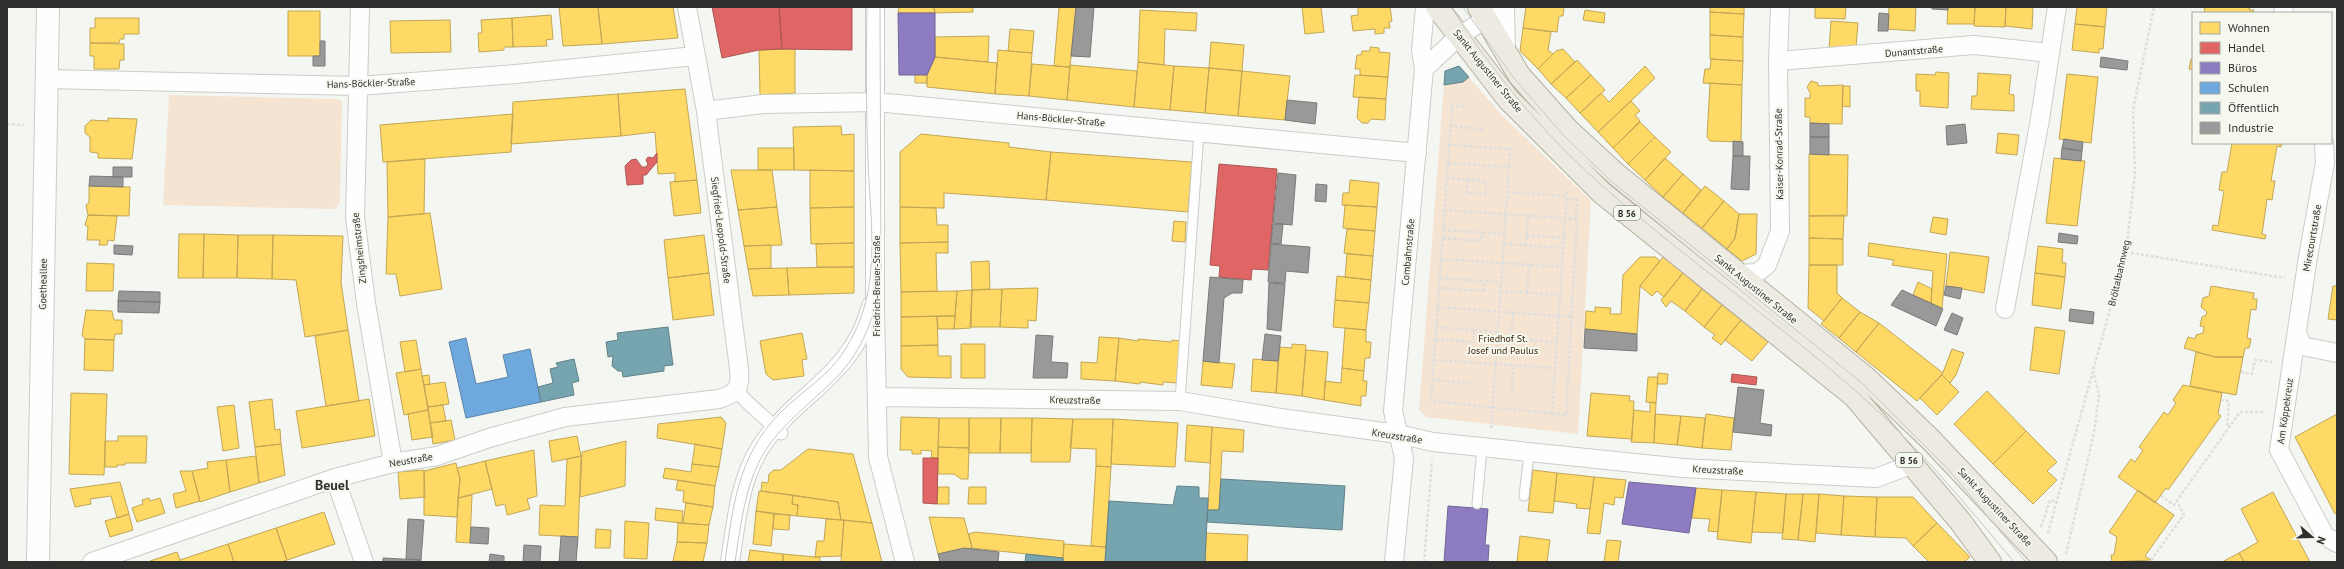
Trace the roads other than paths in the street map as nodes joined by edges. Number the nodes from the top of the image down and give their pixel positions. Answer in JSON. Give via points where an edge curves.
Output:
{"nodes":[{"id":1,"x":48,"y":7,"type":"edge"},
{"id":2,"x":360,"y":7,"type":"edge"},
{"id":3,"x":687,"y":7,"type":"edge"},
{"id":4,"x":875,"y":7,"type":"edge"},
{"id":5,"x":1505,"y":7,"type":"edge"},
{"id":6,"x":1780,"y":7,"type":"edge"},
{"id":7,"x":2057,"y":7,"type":"edge"},
{"id":8,"x":1439,"y":9,"type":"edge"},
{"id":9,"x":1483,"y":13,"type":"edge"},
{"id":10,"x":1459,"y":36,"type":"junction"},
{"id":11,"x":2050,"y":52,"type":"junction"},
{"id":12,"x":1506,"y":54,"type":"junction"},
{"id":13,"x":695,"y":56,"type":"junction"},
{"id":14,"x":1778,"y":61,"type":"junction"},
{"id":15,"x":1424,"y":69,"type":"junction"},
{"id":16,"x":47,"y":80,"type":"junction"},
{"id":17,"x":359,"y":86,"type":"junction"},
{"id":18,"x":876,"y":102,"type":"junction"},
{"id":19,"x":706,"y":111,"type":"junction"},
{"id":20,"x":1200,"y":132,"type":"junction"},
{"id":21,"x":2324,"y":144,"type":"edge"},
{"id":22,"x":1417,"y":153,"type":"junction"},
{"id":23,"x":1737,"y":274,"type":"junction"},
{"id":24,"x":876,"y":286,"type":"junction"},
{"id":25,"x":2005,"y":309,"type":"dead end"},
{"id":26,"x":2296,"y":332,"type":"junction"},
{"id":27,"x":2337,"y":353,"type":"edge"},
{"id":28,"x":736,"y":390,"type":"junction"},
{"id":29,"x":878,"y":397,"type":"junction"},
{"id":30,"x":1180,"y":402,"type":"junction"},
{"id":31,"x":778,"y":431,"type":"junction"},
{"id":32,"x":1398,"y":434,"type":"junction"},
{"id":33,"x":1486,"y":449,"type":"junction"},
{"id":34,"x":1529,"y":453,"type":"junction"},
{"id":35,"x":393,"y":463,"type":"junction"},
{"id":36,"x":1913,"y":464,"type":"junction"},
{"id":37,"x":335,"y":478,"type":"junction"},
{"id":38,"x":1524,"y":496,"type":"dead end"},
{"id":39,"x":1477,"y":504,"type":"dead end"},
{"id":40,"x":2337,"y":543,"type":"edge"},
{"id":41,"x":1985,"y":558,"type":"edge"},
{"id":42,"x":38,"y":562,"type":"edge"},
{"id":43,"x":92,"y":562,"type":"edge"},
{"id":44,"x":364,"y":562,"type":"edge"},
{"id":45,"x":730,"y":562,"type":"edge"},
{"id":46,"x":905,"y":562,"type":"edge"},
{"id":47,"x":1394,"y":562,"type":"edge"},
{"id":48,"x":2055,"y":562,"type":"edge"}],
"edges":[{"from":1,"to":16,"type":"street","name":"Goetheallee"},
{"from":2,"to":17,"type":"street","name":"Zingsheimstraße"},
{"from":3,"to":13,"type":"street","name":"Siegfried-Leopold-Straße"},
{"from":4,"to":18,"type":"street","name":"Friedrich-Breuer-Straße"},
{"from":5,"to":9,"type":"street"},
{"from":5,"to":12,"type":"street"},
{"from":6,"to":14,"type":"street","name":"Kaiser-Konrad-Straße"},
{"from":7,"to":11,"type":"street"},
{"from":8,"to":10,"type":"main road","name":"Sankt Augustiner Straße","number":"B 56"},
{"from":8,"to":15,"type":"street","name":"Combahnstraße","via":[[1423,36],[1421,50]]},
{"from":9,"to":10,"type":"street"},
{"from":9,"to":12,"type":"main road","name":"Sankt Augustiner Straße","number":"B 56"},
{"from":10,"to":15,"type":"street"},
{"from":10,"to":36,"type":"main road","name":"Sankt Augustiner Straße","number":"B 56","via":[[1508,99],[1602,193],[1848,391]]},
{"from":11,"to":14,"type":"street","name":"Dunantstraße","via":[[1974,45]]},
{"from":11,"to":25,"type":"street"},
{"from":12,"to":23,"type":"main road","name":"Sankt Augustiner Straße","number":"B 56","via":[[1519,75],[1568,130],[1617,175]]},
{"from":13,"to":17,"type":"street","name":"Hans-Böckler-Straße","via":[[516,74]]},
{"from":13,"to":19,"type":"street","name":"Siegfried-Leopold-Straße"},
{"from":14,"to":23,"type":"street","name":"Kaiser-Konrad-Straße","via":[[1780,231],[1767,265],[1757,273]]},
{"from":15,"to":22,"type":"street","name":"Combahnstraße"},
{"from":16,"to":17,"type":"street","name":"Hans-Böckler-Straße"},
{"from":16,"to":42,"type":"street","name":"Goetheallee"},
{"from":17,"to":35,"type":"street","name":"Zingsheimstraße","via":[[355,217],[366,303]]},
{"from":18,"to":19,"type":"street","name":"Hans-Böckler-Straße","via":[[763,104]]},
{"from":18,"to":20,"type":"street","name":"Hans-Böckler-Straße"},
{"from":18,"to":24,"type":"street","name":"Friedrich-Breuer-Straße"},
{"from":19,"to":28,"type":"street","name":"Siegfried-Leopold-Straße","via":[[739,369],[740,381]]},
{"from":20,"to":22,"type":"street","name":"Hans-Böckler-Straße"},
{"from":20,"to":30,"type":"lane"},
{"from":21,"to":26,"type":"street","name":"Mirecourtstraße","via":[[2325,163]]},
{"from":22,"to":32,"type":"street","name":"Combahnstraße","via":[[1393,411]]},
{"from":23,"to":48,"type":"main road","name":"Sankt Augustiner Straße","number":"B 56","via":[[1866,378]]},
{"from":24,"to":29,"type":"street","name":"Friedrich-Breuer-Straße"},
{"from":24,"to":31,"type":"street","via":[[867,322],[854,348],[833,375]]},
{"from":26,"to":27,"type":"street","via":[[2302,346]]},
{"from":26,"to":40,"type":"street","name":"Am Köppekreuz","via":[[2279,450],[2325,536]]},
{"from":28,"to":31,"type":"street"},
{"from":28,"to":35,"type":"street","name":"Neustraße","via":[[731,395],[719,399],[564,417],[437,456]]},
{"from":29,"to":30,"type":"street","name":"Kreuzstraße"},
{"from":29,"to":46,"type":"street","name":"Friedrich-Breuer-Straße","via":[[878,457]]},
{"from":30,"to":32,"type":"street","name":"Kreuzstraße"},
{"from":31,"to":45,"type":"street","via":[[759,449],[747,475],[738,510]]},
{"from":32,"to":33,"type":"street","name":"Kreuzstraße","via":[[1433,442]]},
{"from":32,"to":47,"type":"street","name":"Combahnstraße","via":[[1404,458]]},
{"from":33,"to":34,"type":"street","name":"Kreuzstraße"},
{"from":33,"to":39,"type":"lane"},
{"from":34,"to":36,"type":"street","name":"Kreuzstraße","via":[[1683,468],[1876,478]]},
{"from":34,"to":38,"type":"lane"},
{"from":35,"to":37,"type":"street","name":"Neustraße"},
{"from":36,"to":41,"type":"main road","name":"Sankt Augustiner Straße","number":"B 56"},
{"from":37,"to":43,"type":"street","name":"Neustraße"},
{"from":37,"to":44,"type":"street"}]}
